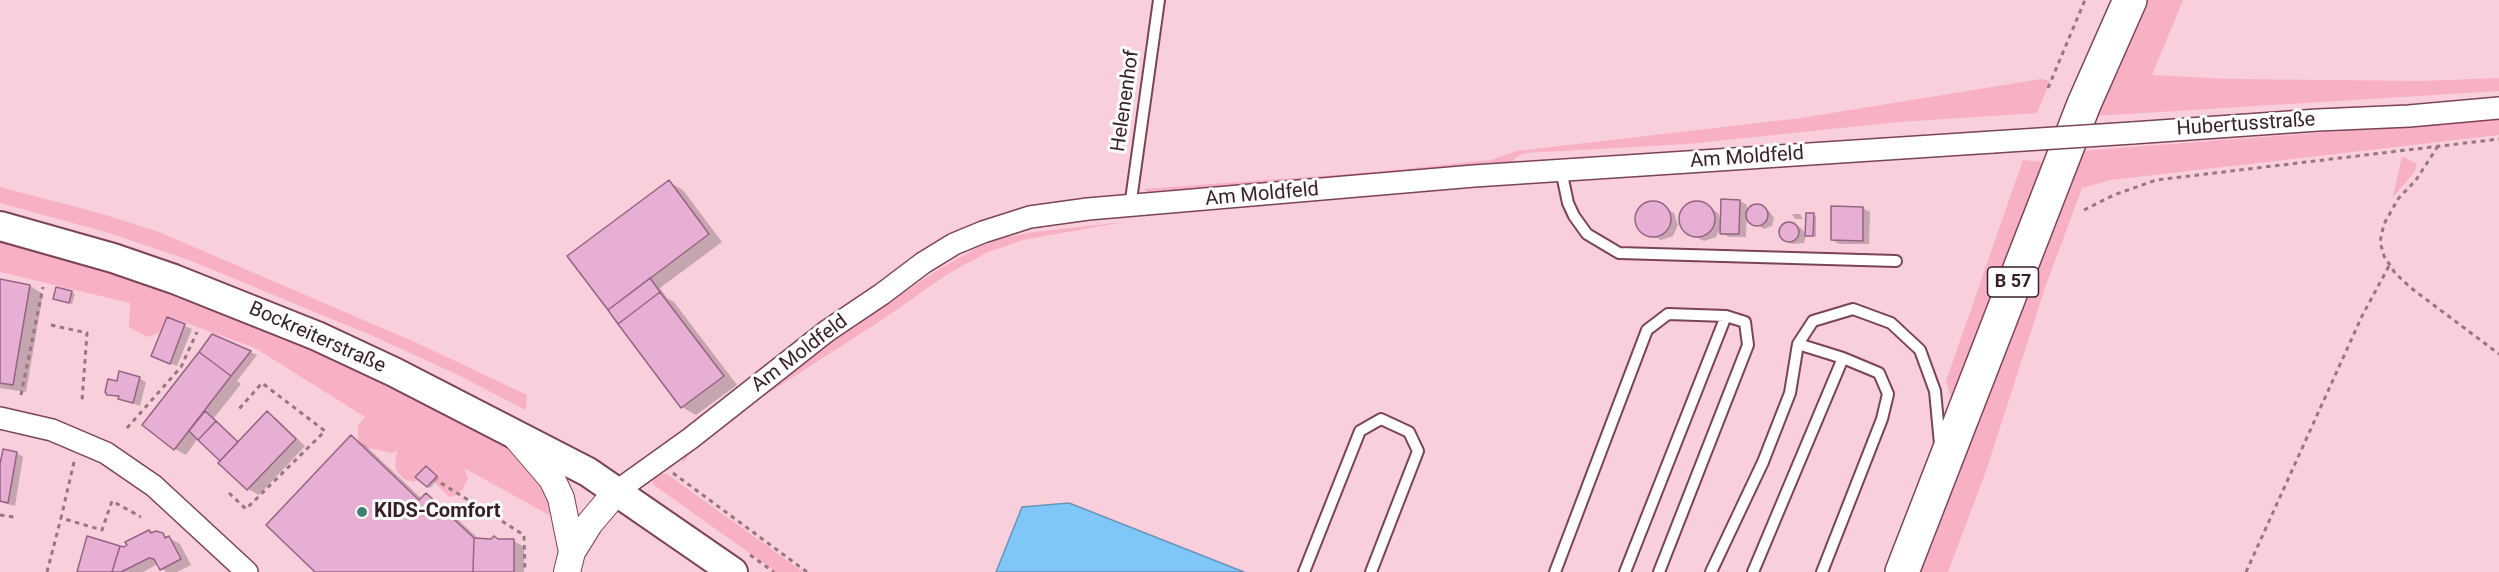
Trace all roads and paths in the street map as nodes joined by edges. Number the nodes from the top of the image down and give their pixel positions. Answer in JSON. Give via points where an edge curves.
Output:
{"nodes":[{"id":1,"x":1159,"y":0,"type":"edge"},
{"id":2,"x":2085,"y":0,"type":"edge"},
{"id":3,"x":2130,"y":0,"type":"edge"},
{"id":4,"x":2049,"y":88,"type":"dead end"},
{"id":5,"x":2499,"y":108,"type":"edge"},
{"id":6,"x":2499,"y":139,"type":"edge"},
{"id":7,"x":1993,"y":142,"type":"joint"},
{"id":8,"x":2439,"y":146,"type":"junction"},
{"id":9,"x":1561,"y":170,"type":"junction"},
{"id":10,"x":1130,"y":207,"type":"junction"},
{"id":11,"x":2084,"y":210,"type":"dead end"},
{"id":12,"x":0,"y":226,"type":"edge"},
{"id":13,"x":1896,"y":261,"type":"dead end"},
{"id":14,"x":2389,"y":266,"type":"junction"},
{"id":15,"x":43,"y":286,"type":"dead end"},
{"id":16,"x":1726,"y":316,"type":"junction"},
{"id":17,"x":51,"y":325,"type":"dead end"},
{"id":18,"x":196,"y":332,"type":"dead end"},
{"id":19,"x":1798,"y":344,"type":"junction"},
{"id":20,"x":2499,"y":354,"type":"edge"},
{"id":21,"x":1842,"y":358,"type":"junction"},
{"id":22,"x":21,"y":395,"type":"dead end"},
{"id":23,"x":82,"y":401,"type":"dead end"},
{"id":24,"x":239,"y":409,"type":"dead end"},
{"id":25,"x":0,"y":418,"type":"edge"},
{"id":26,"x":127,"y":428,"type":"dead end"},
{"id":27,"x":507,"y":428,"type":"junction"},
{"id":28,"x":657,"y":460,"type":"junction"},
{"id":29,"x":74,"y":462,"type":"dead end"},
{"id":30,"x":441,"y":483,"type":"dead end"},
{"id":31,"x":1937,"y":483,"type":"junction"},
{"id":32,"x":617,"y":491,"type":"junction"},
{"id":33,"x":229,"y":494,"type":"dead end"},
{"id":34,"x":0,"y":514,"type":"edge"},
{"id":35,"x":14,"y":517,"type":"dead end"},
{"id":36,"x":141,"y":517,"type":"dead end"},
{"id":37,"x":61,"y":518,"type":"junction"},
{"id":38,"x":569,"y":562,"type":"edge"},
{"id":39,"x":47,"y":572,"type":"edge"},
{"id":40,"x":248,"y":572,"type":"edge"},
{"id":41,"x":525,"y":572,"type":"edge"},
{"id":42,"x":733,"y":572,"type":"edge"},
{"id":43,"x":807,"y":572,"type":"edge"},
{"id":44,"x":1304,"y":572,"type":"edge"},
{"id":45,"x":1371,"y":572,"type":"edge"},
{"id":46,"x":1555,"y":572,"type":"edge"},
{"id":47,"x":1625,"y":572,"type":"edge"},
{"id":48,"x":1659,"y":572,"type":"edge"},
{"id":49,"x":1711,"y":572,"type":"edge"},
{"id":50,"x":1754,"y":572,"type":"edge"},
{"id":51,"x":1822,"y":572,"type":"edge"},
{"id":52,"x":1902,"y":572,"type":"edge"},
{"id":53,"x":2246,"y":572,"type":"edge"}],
"edges":[{"from":1,"to":10,"type":"lane","name":"Helenenhof"},
{"from":2,"to":4,"type":"path"},
{"from":3,"to":31,"type":"main road","number":"B 57","via":[[2084,104]]},
{"from":5,"to":7,"type":"street","name":"Hubertusstraße","bridge":true},
{"from":6,"to":8,"type":"path"},
{"from":7,"to":9,"type":"street","name":"Am Moldfeld"},
{"from":8,"to":11,"type":"path","via":[[2156,180]]},
{"from":8,"to":14,"type":"path","via":[[2384,224],[2380,242]]},
{"from":9,"to":10,"type":"street","name":"Am Moldfeld"},
{"from":9,"to":13,"type":"lane","via":[[1574,216],[1587,234],[1619,253]]},
{"from":10,"to":28,"type":"street","name":"Am Moldfeld","via":[[1030,217],[954,244],[827,332]]},
{"from":12,"to":27,"type":"main road","name":"Bockreiterstraße","via":[[113,258],[246,306],[365,358]]},
{"from":14,"to":20,"type":"path","via":[[2411,288]]},
{"from":14,"to":53,"type":"path","via":[[2362,316]]},
{"from":15,"to":22,"type":"path"},
{"from":16,"to":46,"type":"lane","via":[[1668,314],[1647,330]]},
{"from":16,"to":47,"type":"lane"},
{"from":16,"to":48,"type":"lane","via":[[1745,322],[1748,345]]},
{"from":17,"to":23,"type":"path","via":[[87,333]]},
{"from":18,"to":26,"type":"path","via":[[181,367]]},
{"from":19,"to":21,"type":"lane"},
{"from":19,"to":31,"type":"lane","via":[[1812,321],[1853,309],[1891,323],[1920,350],[1935,391],[1940,443]]},
{"from":19,"to":49,"type":"lane","via":[[1790,393],[1763,462]]},
{"from":21,"to":50,"type":"lane"},
{"from":21,"to":51,"type":"lane","via":[[1879,373],[1888,394],[1882,419]]},
{"from":24,"to":33,"type":"path","via":[[262,383],[325,431],[246,509]]},
{"from":25,"to":40,"type":"street","via":[[52,430],[106,453],[154,486]]},
{"from":27,"to":32,"type":"main road","name":"Bockreiterstraße"},
{"from":27,"to":38,"type":"street","via":[[552,479],[561,498]]},
{"from":28,"to":32,"type":"street","name":"Am Moldfeld"},
{"from":28,"to":43,"type":"path"},
{"from":29,"to":37,"type":"path"},
{"from":30,"to":41,"type":"path","via":[[524,535]]},
{"from":31,"to":52,"type":"main road","number":"B 57"},
{"from":32,"to":38,"type":"street","via":[[590,523]]},
{"from":32,"to":42,"type":"main road","name":"Bockreiterstraße"},
{"from":34,"to":35,"type":"path"},
{"from":36,"to":37,"type":"path","via":[[112,501],[102,530]]},
{"from":37,"to":39,"type":"path"},
{"from":44,"to":45,"type":"lane","via":[[1360,431],[1381,419],[1409,432],[1418,451]]}]}
